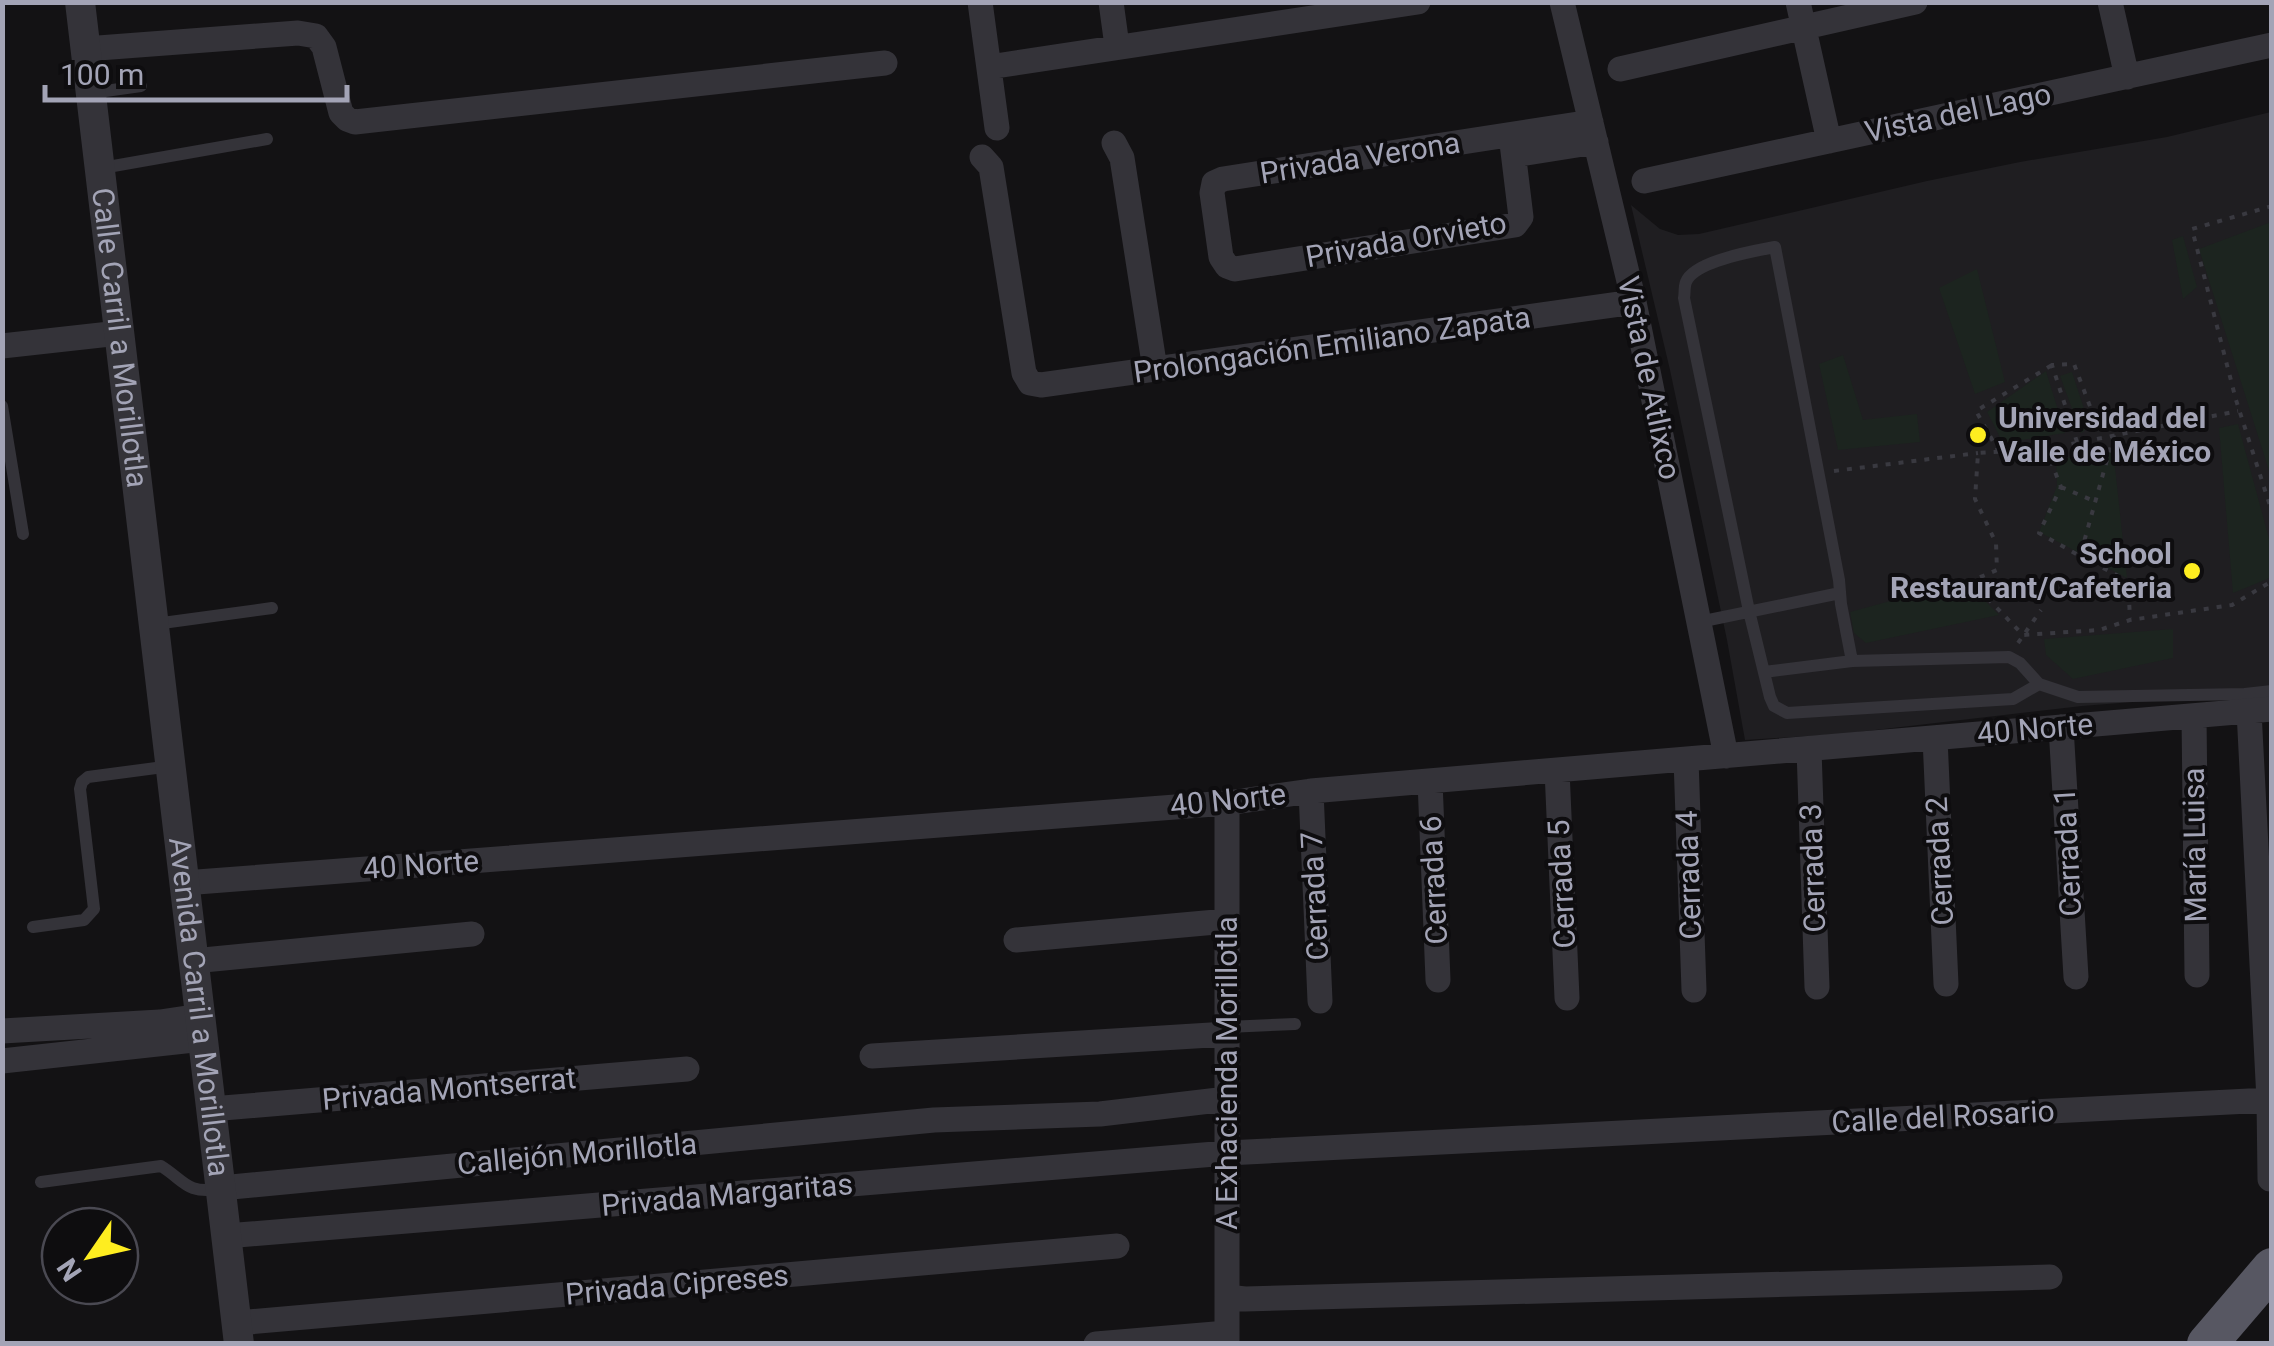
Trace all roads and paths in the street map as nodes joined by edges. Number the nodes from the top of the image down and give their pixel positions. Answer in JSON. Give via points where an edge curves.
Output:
{"nodes":[{"id":1,"x":80,"y":2,"type":"edge"},
{"id":2,"x":980,"y":2,"type":"edge"},
{"id":3,"x":1111,"y":2,"type":"edge"},
{"id":4,"x":1238,"y":2,"type":"edge"},
{"id":5,"x":1418,"y":2,"type":"edge"},
{"id":6,"x":1562,"y":2,"type":"edge"},
{"id":7,"x":1915,"y":2,"type":"edge"},
{"id":8,"x":2110,"y":2,"type":"edge"},
{"id":9,"x":1368,"y":6,"type":"edge"},
{"id":10,"x":1801,"y":15,"type":"edge"},
{"id":11,"x":1242,"y":29,"type":"junction"},
{"id":12,"x":2272,"y":45,"type":"edge"},
{"id":13,"x":1117,"y":46,"type":"junction"},
{"id":14,"x":86,"y":48,"type":"junction"},
{"id":15,"x":885,"y":63,"type":"dead end"},
{"id":16,"x":988,"y":66,"type":"junction"},
{"id":17,"x":1620,"y":68,"type":"dead end"},
{"id":18,"x":2126,"y":77,"type":"junction"},
{"id":19,"x":142,"y":86,"type":"dead end"},
{"id":20,"x":91,"y":93,"type":"junction"},
{"id":21,"x":997,"y":128,"type":"dead end"},
{"id":22,"x":1593,"y":132,"type":"junction"},
{"id":23,"x":267,"y":139,"type":"dead end"},
{"id":24,"x":1829,"y":141,"type":"junction"},
{"id":25,"x":1114,"y":143,"type":"dead end"},
{"id":26,"x":1513,"y":145,"type":"junction"},
{"id":27,"x":982,"y":157,"type":"dead end"},
{"id":28,"x":100,"y":168,"type":"junction"},
{"id":29,"x":1644,"y":181,"type":"dead end"},
{"id":30,"x":2272,"y":206,"type":"edge"},
{"id":31,"x":1227,"y":266,"type":"joint"},
{"id":32,"x":1634,"y":302,"type":"junction"},
{"id":33,"x":120,"y":333,"type":"junction"},
{"id":34,"x":2,"y":346,"type":"edge"},
{"id":35,"x":2052,"y":365,"type":"junction"},
{"id":36,"x":1155,"y":369,"type":"junction"},
{"id":37,"x":2,"y":406,"type":"edge"},
{"id":38,"x":2239,"y":411,"type":"junction"},
{"id":39,"x":2114,"y":435,"type":"junction"},
{"id":40,"x":2102,"y":438,"type":"junction"},
{"id":41,"x":2078,"y":442,"type":"junction"},
{"id":42,"x":2046,"y":448,"type":"junction"},
{"id":43,"x":1999,"y":452,"type":"junction"},
{"id":44,"x":1978,"y":453,"type":"junction"},
{"id":45,"x":1819,"y":474,"type":"junction"},
{"id":46,"x":2061,"y":487,"type":"junction"},
{"id":47,"x":2095,"y":501,"type":"junction"},
{"id":48,"x":2272,"y":512,"type":"edge"},
{"id":49,"x":23,"y":534,"type":"dead end"},
{"id":50,"x":2080,"y":556,"type":"junction"},
{"id":51,"x":2272,"y":581,"type":"edge"},
{"id":52,"x":1840,"y":592,"type":"junction"},
{"id":53,"x":272,"y":608,"type":"dead end"},
{"id":54,"x":2041,"y":610,"type":"dead end"},
{"id":55,"x":1749,"y":611,"type":"junction"},
{"id":56,"x":2130,"y":620,"type":"junction"},
{"id":57,"x":1699,"y":622,"type":"junction"},
{"id":58,"x":154,"y":624,"type":"junction"},
{"id":59,"x":2024,"y":635,"type":"junction"},
{"id":60,"x":2008,"y":657,"type":"junction"},
{"id":61,"x":1852,"y":661,"type":"junction"},
{"id":62,"x":160,"y":672,"type":"joint"},
{"id":63,"x":1764,"y":672,"type":"junction"},
{"id":64,"x":2039,"y":684,"type":"junction"},
{"id":65,"x":2272,"y":691,"type":"edge"},
{"id":66,"x":2255,"y":705,"type":"edge"},
{"id":67,"x":2194,"y":716,"type":"junction"},
{"id":68,"x":2060,"y":727,"type":"junction"},
{"id":69,"x":1935,"y":738,"type":"junction"},
{"id":70,"x":1809,"y":748,"type":"junction"},
{"id":71,"x":1726,"y":756,"type":"junction"},
{"id":72,"x":1686,"y":759,"type":"junction"},
{"id":73,"x":171,"y":766,"type":"junction"},
{"id":74,"x":1557,"y":770,"type":"junction"},
{"id":75,"x":1430,"y":781,"type":"junction"},
{"id":76,"x":1311,"y":791,"type":"junction"},
{"id":77,"x":1227,"y":802,"type":"junction"},
{"id":78,"x":184,"y":883,"type":"junction"},
{"id":79,"x":1227,"y":921,"type":"junction"},
{"id":80,"x":34,"y":927,"type":"dead end"},
{"id":81,"x":472,"y":934,"type":"dead end"},
{"id":82,"x":1016,"y":940,"type":"dead end"},
{"id":83,"x":193,"y":961,"type":"junction"},
{"id":84,"x":2197,"y":975,"type":"dead end"},
{"id":85,"x":2076,"y":977,"type":"dead end"},
{"id":86,"x":1438,"y":980,"type":"dead end"},
{"id":87,"x":1946,"y":984,"type":"dead end"},
{"id":88,"x":1817,"y":987,"type":"dead end"},
{"id":89,"x":1694,"y":990,"type":"dead end"},
{"id":90,"x":1567,"y":998,"type":"dead end"},
{"id":91,"x":1320,"y":1001,"type":"dead end"},
{"id":92,"x":1295,"y":1024,"type":"dead end"},
{"id":93,"x":201,"y":1028,"type":"junction"},
{"id":94,"x":1227,"y":1030,"type":"junction"},
{"id":95,"x":2,"y":1031,"type":"edge"},
{"id":96,"x":130,"y":1036,"type":"junction"},
{"id":97,"x":872,"y":1056,"type":"dead end"},
{"id":98,"x":2,"y":1061,"type":"edge"},
{"id":99,"x":687,"y":1069,"type":"dead end"},
{"id":100,"x":1227,"y":1099,"type":"junction"},
{"id":101,"x":2269,"y":1100,"type":"edge"},
{"id":102,"x":211,"y":1109,"type":"junction"},
{"id":103,"x":1227,"y":1153,"type":"junction"},
{"id":104,"x":2270,"y":1179,"type":"edge"},
{"id":105,"x":41,"y":1182,"type":"dead end"},
{"id":106,"x":220,"y":1188,"type":"junction"},
{"id":107,"x":226,"y":1236,"type":"junction"},
{"id":108,"x":1117,"y":1246,"type":"dead end"},
{"id":109,"x":2272,"y":1268,"type":"edge"},
{"id":110,"x":2050,"y":1277,"type":"dead end"},
{"id":111,"x":1227,"y":1296,"type":"junction"},
{"id":112,"x":238,"y":1333,"type":"edge"},
{"id":113,"x":1227,"y":1338,"type":"edge"},
{"id":114,"x":1096,"y":1344,"type":"edge"},
{"id":115,"x":2207,"y":1344,"type":"edge"}],
"edges":[{"from":1,"to":14,"type":"street","name":"Calle Carril a Morillotla"},
{"from":2,"to":16,"type":"street"},
{"from":3,"to":13,"type":"street"},
{"from":4,"to":11,"type":"street"},
{"from":5,"to":9,"type":"street"},
{"from":6,"to":22,"type":"street","name":"Vista de Atlixco"},
{"from":7,"to":10,"type":"street"},
{"from":8,"to":18,"type":"street"},
{"from":9,"to":11,"type":"street"},
{"from":10,"to":17,"type":"street"},
{"from":10,"to":24,"type":"street"},
{"from":11,"to":13,"type":"street"},
{"from":12,"to":18,"type":"street","name":"Vista del Lago"},
{"from":13,"to":16,"type":"street"},
{"from":14,"to":15,"type":"street","via":[[316,36],[341,113],[355,122]]},
{"from":14,"to":20,"type":"street","name":"Calle Carril a Morillotla"},
{"from":16,"to":21,"type":"street"},
{"from":18,"to":24,"type":"street","name":"Vista del Lago"},
{"from":19,"to":20,"type":"lane"},
{"from":20,"to":28,"type":"street","name":"Calle Carril a Morillotla"},
{"from":22,"to":26,"type":"street","name":"Privada Verona"},
{"from":22,"to":32,"type":"street","name":"Vista de Atlixco"},
{"from":23,"to":28,"type":"lane"},
{"from":24,"to":29,"type":"street","name":"Vista del Lago"},
{"from":25,"to":36,"type":"street","via":[[1122,158]]},
{"from":26,"to":31,"type":"street","name":"Privada Orvieto","via":[[1521,217],[1515,226]]},
{"from":26,"to":31,"type":"street","name":"Privada Verona","via":[[1214,183]]},
{"from":27,"to":36,"type":"street","name":"Prolongación Emiliano Zapata","via":[[991,167],[1030,383]]},
{"from":28,"to":33,"type":"street","name":"Calle Carril a Morillotla"},
{"from":30,"to":38,"type":"path","via":[[2192,229]]},
{"from":32,"to":36,"type":"street","name":"Prolongación Emiliano Zapata"},
{"from":32,"to":57,"type":"street","name":"Vista de Atlixco"},
{"from":33,"to":34,"type":"street"},
{"from":33,"to":58,"type":"street","name":"Calle Carril a Morillotla"},
{"from":35,"to":40,"type":"path","via":[[2074,364]]},
{"from":35,"to":41,"type":"path"},
{"from":35,"to":43,"type":"path","via":[[1976,411]]},
{"from":37,"to":49,"type":"lane"},
{"from":38,"to":39,"type":"path"},
{"from":38,"to":48,"type":"path"},
{"from":39,"to":40,"type":"path"},
{"from":39,"to":47,"type":"path"},
{"from":40,"to":41,"type":"path"},
{"from":41,"to":42,"type":"path"},
{"from":42,"to":43,"type":"path"},
{"from":42,"to":46,"type":"path"},
{"from":43,"to":44,"type":"path"},
{"from":44,"to":45,"type":"path"},
{"from":44,"to":59,"type":"path","via":[[1975,499],[1996,543],[1998,570],[1971,581]]},
{"from":45,"to":52,"type":"lane"},
{"from":45,"to":55,"type":"lane","via":[[1775,247],[1695,272],[1684,298]]},
{"from":46,"to":47,"type":"path"},
{"from":46,"to":50,"type":"path","via":[[2039,533]]},
{"from":47,"to":50,"type":"path"},
{"from":50,"to":56,"type":"path","via":[[2128,581]]},
{"from":51,"to":56,"type":"path","via":[[2232,604]]},
{"from":52,"to":55,"type":"lane"},
{"from":52,"to":61,"type":"lane"},
{"from":53,"to":58,"type":"lane"},
{"from":54,"to":59,"type":"path"},
{"from":55,"to":57,"type":"lane"},
{"from":55,"to":63,"type":"lane"},
{"from":56,"to":59,"type":"path","via":[[2098,630]]},
{"from":57,"to":71,"type":"street","name":"Vista de Atlixco"},
{"from":58,"to":62,"type":"street","name":"Calle Carril a Morillotla"},
{"from":59,"to":60,"type":"path"},
{"from":60,"to":61,"type":"lane"},
{"from":60,"to":64,"type":"lane"},
{"from":61,"to":63,"type":"lane"},
{"from":62,"to":73,"type":"street","name":"Avenida Carril a Morillotla"},
{"from":63,"to":64,"type":"lane","via":[[1774,706],[1787,713],[2013,700]]},
{"from":64,"to":66,"type":"lane","via":[[2078,697]]},
{"from":65,"to":66,"type":"lane"},
{"from":66,"to":67,"type":"street","name":"40 Norte"},
{"from":66,"to":101,"type":"street"},
{"from":67,"to":68,"type":"street","name":"40 Norte"},
{"from":67,"to":84,"type":"street","name":"María Luisa"},
{"from":68,"to":69,"type":"street","name":"40 Norte"},
{"from":68,"to":85,"type":"street","name":"Cerrada 1"},
{"from":69,"to":70,"type":"street","name":"40 Norte"},
{"from":69,"to":87,"type":"street","name":"Cerrada 2"},
{"from":70,"to":71,"type":"street","name":"40 Norte"},
{"from":70,"to":88,"type":"street","name":"Cerrada 3"},
{"from":71,"to":72,"type":"street","name":"40 Norte"},
{"from":72,"to":74,"type":"street","name":"40 Norte"},
{"from":72,"to":89,"type":"street","name":"Cerrada 4"},
{"from":73,"to":78,"type":"street","name":"Avenida Carril a Morillotla"},
{"from":73,"to":80,"type":"lane","via":[[82,782],[94,909],[84,920]]},
{"from":74,"to":75,"type":"street","name":"40 Norte"},
{"from":74,"to":90,"type":"street","name":"Cerrada 5"},
{"from":75,"to":76,"type":"street","name":"40 Norte"},
{"from":75,"to":86,"type":"street","name":"Cerrada 6"},
{"from":76,"to":77,"type":"street","name":"40 Norte"},
{"from":76,"to":91,"type":"street","name":"Cerrada 7"},
{"from":77,"to":78,"type":"street","name":"40 Norte"},
{"from":77,"to":79,"type":"street","name":"A Exhacienda Morillotla"},
{"from":78,"to":83,"type":"street","name":"Avenida Carril a Morillotla"},
{"from":79,"to":82,"type":"street"},
{"from":79,"to":94,"type":"street","name":"A Exhacienda Morillotla"},
{"from":81,"to":83,"type":"street"},
{"from":83,"to":93,"type":"street","name":"Avenida Carril a Morillotla"},
{"from":92,"to":94,"type":"lane"},
{"from":93,"to":96,"type":"street"},
{"from":93,"to":102,"type":"street","name":"Avenida Carril a Morillotla"},
{"from":94,"to":97,"type":"street"},
{"from":94,"to":100,"type":"street","name":"A Exhacienda Morillotla"},
{"from":95,"to":96,"type":"street"},
{"from":96,"to":98,"type":"street"},
{"from":99,"to":102,"type":"street","name":"Privada Montserrat"},
{"from":100,"to":103,"type":"street","name":"A Exhacienda Morillotla"},
{"from":100,"to":106,"type":"street","name":"Callejón Morillotla"},
{"from":101,"to":103,"type":"street","name":"Calle del Rosario"},
{"from":101,"to":104,"type":"street"},
{"from":102,"to":106,"type":"street","name":"Avenida Carril a Morillotla"},
{"from":103,"to":107,"type":"street","name":"Privada Margaritas"},
{"from":103,"to":111,"type":"street","name":"A Exhacienda Morillotla"},
{"from":105,"to":106,"type":"lane","via":[[161,1166],[188,1187]]},
{"from":106,"to":107,"type":"street","name":"Avenida Carril a Morillotla"},
{"from":107,"to":112,"type":"street","name":"Avenida Carril a Morillotla"},
{"from":108,"to":112,"type":"street","name":"Privada Cipreses"},
{"from":109,"to":115,"type":"highway"},
{"from":110,"to":111,"type":"street"},
{"from":111,"to":113,"type":"street","name":"A Exhacienda Morillotla"},
{"from":113,"to":114,"type":"street"}]}
